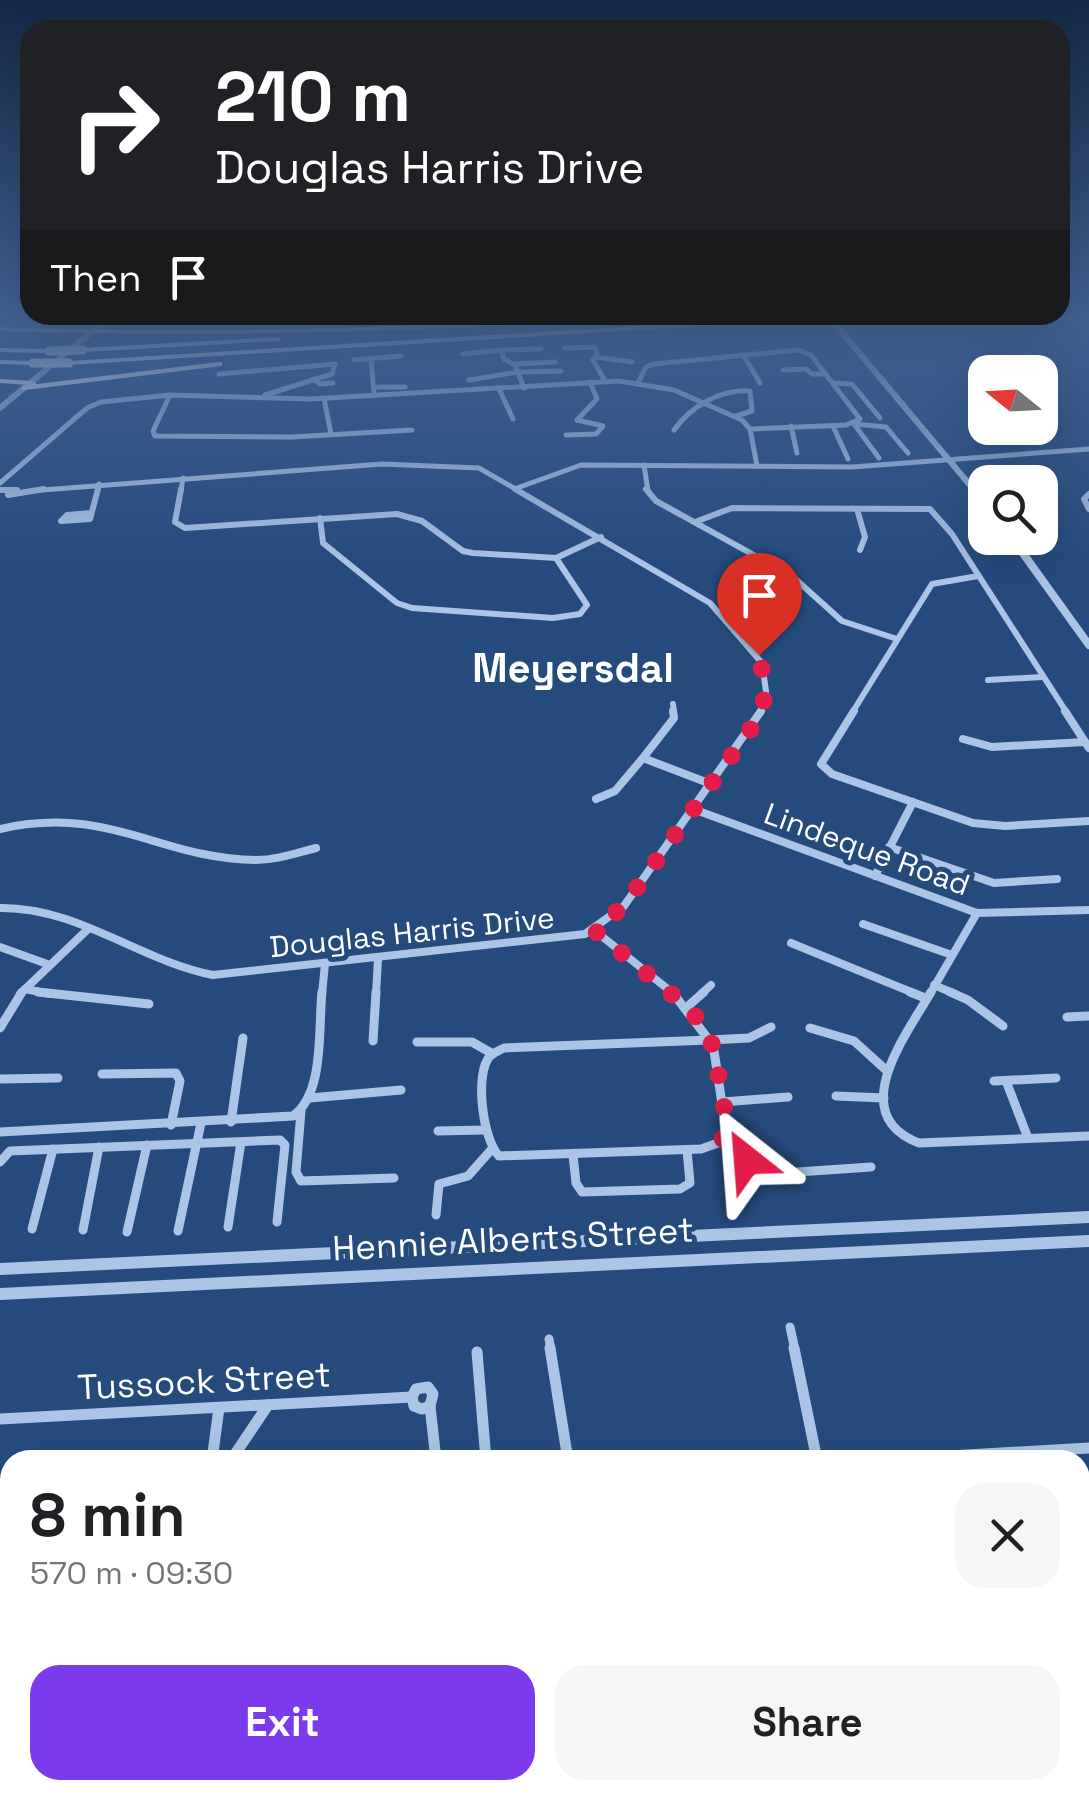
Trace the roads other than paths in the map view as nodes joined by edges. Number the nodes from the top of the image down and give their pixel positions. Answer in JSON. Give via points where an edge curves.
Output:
{"nodes":[{"id":1,"x":141,"y":399,"type":"edge"},
{"id":2,"x":168,"y":399,"type":"edge"},
{"id":3,"x":324,"y":399,"type":"edge"},
{"id":4,"x":504,"y":399,"type":"edge"},
{"id":5,"x":596,"y":399,"type":"edge"},
{"id":6,"x":694,"y":399,"type":"edge"},
{"id":7,"x":717,"y":399,"type":"edge"},
{"id":8,"x":754,"y":399,"type":"edge"},
{"id":9,"x":845,"y":399,"type":"edge"},
{"id":10,"x":864,"y":399,"type":"edge"},
{"id":11,"x":898,"y":399,"type":"edge"},
{"id":12,"x":706,"y":404,"type":"junction"},
{"id":13,"x":736,"y":416,"type":"junction"},
{"id":14,"x":880,"y":418,"type":"dead end"},
{"id":15,"x":513,"y":419,"type":"dead end"},
{"id":16,"x":855,"y":424,"type":"junction"},
{"id":17,"x":791,"y":426,"type":"junction"},
{"id":18,"x":833,"y":426,"type":"junction"},
{"id":19,"x":750,"y":429,"type":"junction"},
{"id":20,"x":412,"y":430,"type":"dead end"},
{"id":21,"x":674,"y":430,"type":"dead end"},
{"id":22,"x":331,"y":434,"type":"junction"},
{"id":23,"x":566,"y":434,"type":"dead end"},
{"id":24,"x":1089,"y":449,"type":"edge"},
{"id":25,"x":798,"y":452,"type":"dead end"},
{"id":26,"x":908,"y":453,"type":"dead end"},
{"id":27,"x":879,"y":458,"type":"dead end"},
{"id":28,"x":848,"y":459,"type":"dead end"},
{"id":29,"x":949,"y":461,"type":"junction"},
{"id":30,"x":644,"y":465,"type":"junction"},
{"id":31,"x":757,"y":466,"type":"junction"},
{"id":32,"x":182,"y":478,"type":"junction"},
{"id":33,"x":99,"y":484,"type":"junction"},
{"id":34,"x":968,"y":484,"type":"edge"},
{"id":35,"x":4,"y":488,"type":"edge"},
{"id":36,"x":517,"y":488,"type":"junction"},
{"id":37,"x":1087,"y":496,"type":"edge"},
{"id":38,"x":0,"y":498,"type":"edge"},
{"id":39,"x":1089,"y":509,"type":"edge"},
{"id":40,"x":857,"y":510,"type":"junction"},
{"id":41,"x":91,"y":513,"type":"junction"},
{"id":42,"x":320,"y":518,"type":"junction"},
{"id":43,"x":695,"y":522,"type":"junction"},
{"id":44,"x":601,"y":538,"type":"junction"},
{"id":45,"x":860,"y":550,"type":"dead end"},
{"id":46,"x":1024,"y":555,"type":"edge"},
{"id":47,"x":556,"y":558,"type":"junction"},
{"id":48,"x":978,"y":576,"type":"junction"},
{"id":49,"x":897,"y":640,"type":"junction"},
{"id":50,"x":1089,"y":645,"type":"edge"},
{"id":51,"x":1043,"y":677,"type":"junction"},
{"id":52,"x":988,"y":680,"type":"dead end"},
{"id":53,"x":673,"y":704,"type":"dead end"},
{"id":54,"x":963,"y":739,"type":"dead end"},
{"id":55,"x":1087,"y":744,"type":"edge"},
{"id":56,"x":643,"y":758,"type":"junction"},
{"id":57,"x":712,"y":784,"type":"junction"},
{"id":58,"x":596,"y":799,"type":"dead end"},
{"id":59,"x":913,"y":802,"type":"junction"},
{"id":60,"x":693,"y":809,"type":"junction"},
{"id":61,"x":1089,"y":821,"type":"edge"},
{"id":62,"x":0,"y":829,"type":"edge"},
{"id":63,"x":890,"y":847,"type":"junction"},
{"id":64,"x":316,"y":848,"type":"dead end"},
{"id":65,"x":875,"y":876,"type":"junction"},
{"id":66,"x":1057,"y":878,"type":"dead end"},
{"id":67,"x":0,"y":908,"type":"edge"},
{"id":68,"x":1089,"y":910,"type":"edge"},
{"id":69,"x":978,"y":913,"type":"junction"},
{"id":70,"x":863,"y":924,"type":"dead end"},
{"id":71,"x":88,"y":930,"type":"junction"},
{"id":72,"x":594,"y":930,"type":"junction"},
{"id":73,"x":791,"y":942,"type":"dead end"},
{"id":74,"x":0,"y":947,"type":"edge"},
{"id":75,"x":952,"y":955,"type":"junction"},
{"id":76,"x":378,"y":958,"type":"junction"},
{"id":77,"x":325,"y":964,"type":"junction"},
{"id":78,"x":50,"y":965,"type":"junction"},
{"id":79,"x":934,"y":984,"type":"junction"},
{"id":80,"x":710,"y":985,"type":"dead end"},
{"id":81,"x":25,"y":989,"type":"junction"},
{"id":82,"x":926,"y":998,"type":"junction"},
{"id":83,"x":150,"y":1004,"type":"dead end"},
{"id":84,"x":686,"y":1006,"type":"junction"},
{"id":85,"x":1089,"y":1016,"type":"edge"},
{"id":86,"x":1067,"y":1017,"type":"dead end"},
{"id":87,"x":1003,"y":1026,"type":"dead end"},
{"id":88,"x":771,"y":1027,"type":"dead end"},
{"id":89,"x":0,"y":1028,"type":"edge"},
{"id":90,"x":810,"y":1028,"type":"dead end"},
{"id":91,"x":243,"y":1038,"type":"dead end"},
{"id":92,"x":710,"y":1039,"type":"junction"},
{"id":93,"x":373,"y":1041,"type":"dead end"},
{"id":94,"x":417,"y":1042,"type":"dead end"},
{"id":95,"x":492,"y":1054,"type":"junction"},
{"id":96,"x":886,"y":1070,"type":"junction"},
{"id":97,"x":102,"y":1074,"type":"dead end"},
{"id":98,"x":58,"y":1078,"type":"dead end"},
{"id":99,"x":1056,"y":1078,"type":"dead end"},
{"id":100,"x":0,"y":1079,"type":"edge"},
{"id":101,"x":1006,"y":1080,"type":"junction"},
{"id":102,"x":994,"y":1081,"type":"dead end"},
{"id":103,"x":401,"y":1090,"type":"dead end"},
{"id":104,"x":836,"y":1096,"type":"dead end"},
{"id":105,"x":788,"y":1097,"type":"dead end"},
{"id":106,"x":310,"y":1098,"type":"junction"},
{"id":107,"x":884,"y":1098,"type":"junction"},
{"id":108,"x":724,"y":1102,"type":"junction"},
{"id":109,"x":301,"y":1111,"type":"junction"},
{"id":110,"x":231,"y":1122,"type":"junction"},
{"id":111,"x":201,"y":1123,"type":"junction"},
{"id":112,"x":171,"y":1124,"type":"junction"},
{"id":113,"x":485,"y":1130,"type":"junction"},
{"id":114,"x":438,"y":1131,"type":"dead end"},
{"id":115,"x":0,"y":1132,"type":"edge"},
{"id":116,"x":1089,"y":1136,"type":"edge"},
{"id":117,"x":722,"y":1138,"type":"junction"},
{"id":118,"x":1028,"y":1138,"type":"junction"},
{"id":119,"x":241,"y":1142,"type":"junction"},
{"id":120,"x":195,"y":1143,"type":"junction"},
{"id":121,"x":147,"y":1145,"type":"junction"},
{"id":122,"x":99,"y":1147,"type":"junction"},
{"id":123,"x":53,"y":1149,"type":"junction"},
{"id":124,"x":491,"y":1150,"type":"junction"},
{"id":125,"x":687,"y":1150,"type":"junction"},
{"id":126,"x":574,"y":1155,"type":"junction"},
{"id":127,"x":0,"y":1162,"type":"edge"},
{"id":128,"x":870,"y":1167,"type":"dead end"},
{"id":129,"x":394,"y":1178,"type":"dead end"},
{"id":130,"x":436,"y":1215,"type":"dead end"},
{"id":131,"x":1089,"y":1217,"type":"edge"},
{"id":132,"x":277,"y":1222,"type":"dead end"},
{"id":133,"x":228,"y":1227,"type":"dead end"},
{"id":134,"x":32,"y":1229,"type":"dead end"},
{"id":135,"x":83,"y":1230,"type":"dead end"},
{"id":136,"x":178,"y":1231,"type":"dead end"},
{"id":137,"x":127,"y":1232,"type":"dead end"},
{"id":138,"x":1089,"y":1241,"type":"edge"},
{"id":139,"x":0,"y":1270,"type":"edge"},
{"id":140,"x":0,"y":1294,"type":"edge"},
{"id":141,"x":790,"y":1327,"type":"dead end"},
{"id":142,"x":548,"y":1339,"type":"dead end"},
{"id":143,"x":477,"y":1352,"type":"dead end"},
{"id":144,"x":412,"y":1398,"type":"junction"},
{"id":145,"x":268,"y":1405,"type":"junction"},
{"id":146,"x":430,"y":1406,"type":"junction"},
{"id":147,"x":219,"y":1408,"type":"junction"},
{"id":148,"x":0,"y":1418,"type":"edge"},
{"id":149,"x":1089,"y":1448,"type":"edge"},
{"id":150,"x":213,"y":1450,"type":"edge"},
{"id":151,"x":238,"y":1450,"type":"edge"},
{"id":152,"x":435,"y":1450,"type":"edge"},
{"id":153,"x":485,"y":1450,"type":"edge"},
{"id":154,"x":566,"y":1450,"type":"edge"},
{"id":155,"x":815,"y":1450,"type":"edge"},
{"id":156,"x":1054,"y":1450,"type":"edge"}],
"edges":[{"from":1,"to":35,"type":"street","via":[[90,406]]},
{"from":2,"to":22,"type":"street","via":[[152,431],[157,437]]},
{"from":3,"to":22,"type":"street"},
{"from":4,"to":15,"type":"street"},
{"from":5,"to":23,"type":"street","via":[[577,420],[603,426],[596,434]]},
{"from":6,"to":12,"type":"street"},
{"from":7,"to":12,"type":"street"},
{"from":8,"to":13,"type":"street","via":[[752,411]]},
{"from":9,"to":16,"type":"street","via":[[859,417]]},
{"from":10,"to":14,"type":"street"},
{"from":11,"to":29,"type":"street","bridge":true},
{"from":12,"to":13,"type":"street"},
{"from":12,"to":21,"type":"street"},
{"from":13,"to":19,"type":"street"},
{"from":16,"to":18,"type":"street"},
{"from":16,"to":26,"type":"street","via":[[886,426]]},
{"from":16,"to":27,"type":"street"},
{"from":17,"to":18,"type":"street"},
{"from":17,"to":19,"type":"street"},
{"from":17,"to":25,"type":"street"},
{"from":18,"to":28,"type":"street"},
{"from":19,"to":31,"type":"street"},
{"from":20,"to":22,"type":"street"},
{"from":24,"to":29,"type":"street"},
{"from":29,"to":31,"type":"street"},
{"from":29,"to":34,"type":"street"},
{"from":30,"to":31,"type":"street"},
{"from":30,"to":36,"type":"street","via":[[575,466]]},
{"from":30,"to":43,"type":"street","via":[[650,496]]},
{"from":32,"to":33,"type":"street","name":"Douglas Harris Drive"},
{"from":32,"to":36,"type":"street","name":"Douglas Harris Drive","via":[[437,464],[479,468]]},
{"from":32,"to":42,"type":"street","via":[[175,522],[182,528]]},
{"from":33,"to":35,"type":"street","name":"Douglas Harris Drive"},
{"from":33,"to":41,"type":"street"},
{"from":35,"to":38,"type":"street","name":"Douglas Harris Drive"},
{"from":36,"to":44,"type":"street","name":"Douglas Harris Drive"},
{"from":37,"to":39,"type":"street"},
{"from":40,"to":43,"type":"street","via":[[728,508]]},
{"from":40,"to":45,"type":"street","via":[[865,537]]},
{"from":40,"to":48,"type":"street","via":[[930,509]]},
{"from":41,"to":41,"type":"street","via":[[86,521],[61,521],[67,515]]},
{"from":42,"to":47,"type":"street","via":[[403,515],[466,552]]},
{"from":42,"to":47,"type":"street","via":[[323,543],[412,608],[580,614],[587,605]]},
{"from":43,"to":49,"type":"street","via":[[792,576],[842,621]]},
{"from":44,"to":47,"type":"street"},
{"from":44,"to":57,"type":"street","name":"Douglas Harris Drive","via":[[710,603],[760,658],[765,706]]},
{"from":46,"to":50,"type":"street"},
{"from":48,"to":49,"type":"street","via":[[932,584]]},
{"from":48,"to":51,"type":"street"},
{"from":49,"to":59,"type":"street","via":[[823,766]]},
{"from":51,"to":52,"type":"street"},
{"from":51,"to":55,"type":"street"},
{"from":53,"to":56,"type":"street","via":[[674,718]]},
{"from":54,"to":55,"type":"street","via":[[992,748]]},
{"from":56,"to":57,"type":"street"},
{"from":56,"to":58,"type":"street","via":[[615,790]]},
{"from":57,"to":60,"type":"street","name":"Douglas Harris Drive"},
{"from":59,"to":61,"type":"street","via":[[984,824]]},
{"from":59,"to":63,"type":"street"},
{"from":60,"to":65,"type":"street","name":"Lindeque Road"},
{"from":60,"to":72,"type":"street","name":"Douglas Harris Drive","via":[[624,906]]},
{"from":62,"to":64,"type":"street","via":[[88,819],[255,860]]},
{"from":63,"to":65,"type":"street"},
{"from":63,"to":66,"type":"street","via":[[994,883]]},
{"from":65,"to":69,"type":"street","name":"Lindeque Road"},
{"from":67,"to":71,"type":"street","name":"Douglas Harris Drive","via":[[34,907]]},
{"from":68,"to":69,"type":"street","name":"Lindeque Road"},
{"from":69,"to":75,"type":"street"},
{"from":70,"to":75,"type":"street"},
{"from":71,"to":77,"type":"street","name":"Douglas Harris Drive","via":[[194,974]]},
{"from":71,"to":78,"type":"street"},
{"from":72,"to":76,"type":"street","name":"Douglas Harris Drive"},
{"from":72,"to":84,"type":"street"},
{"from":73,"to":82,"type":"street"},
{"from":74,"to":78,"type":"street"},
{"from":75,"to":79,"type":"street"},
{"from":76,"to":77,"type":"street","name":"Douglas Harris Drive"},
{"from":76,"to":93,"type":"street"},
{"from":77,"to":106,"type":"street"},
{"from":78,"to":81,"type":"street"},
{"from":79,"to":82,"type":"street"},
{"from":79,"to":87,"type":"street"},
{"from":80,"to":84,"type":"street"},
{"from":81,"to":83,"type":"street"},
{"from":81,"to":89,"type":"street"},
{"from":82,"to":96,"type":"street"},
{"from":84,"to":92,"type":"street"},
{"from":85,"to":86,"type":"street"},
{"from":88,"to":92,"type":"street","via":[[749,1038]]},
{"from":90,"to":96,"type":"street","via":[[854,1041]]},
{"from":91,"to":110,"type":"street"},
{"from":92,"to":95,"type":"street","via":[[504,1048]]},
{"from":92,"to":108,"type":"street"},
{"from":94,"to":95,"type":"street","via":[[472,1042]]},
{"from":95,"to":113,"type":"street","via":[[485,1067]]},
{"from":96,"to":107,"type":"street"},
{"from":97,"to":112,"type":"street","via":[[176,1073]]},
{"from":98,"to":100,"type":"street"},
{"from":99,"to":101,"type":"street"},
{"from":101,"to":102,"type":"street"},
{"from":101,"to":118,"type":"street"},
{"from":103,"to":106,"type":"street"},
{"from":104,"to":107,"type":"street"},
{"from":105,"to":108,"type":"street"},
{"from":106,"to":109,"type":"street"},
{"from":107,"to":118,"type":"street","via":[[892,1125],[906,1140]]},
{"from":108,"to":117,"type":"street"},
{"from":109,"to":110,"type":"street","via":[[284,1119]]},
{"from":109,"to":129,"type":"street","via":[[300,1181]]},
{"from":110,"to":111,"type":"street"},
{"from":111,"to":112,"type":"street"},
{"from":111,"to":120,"type":"street"},
{"from":112,"to":115,"type":"street"},
{"from":113,"to":114,"type":"street"},
{"from":113,"to":124,"type":"street"},
{"from":116,"to":118,"type":"street"},
{"from":117,"to":125,"type":"street","via":[[709,1148]]},
{"from":117,"to":128,"type":"street","via":[[768,1174]]},
{"from":119,"to":120,"type":"street"},
{"from":119,"to":132,"type":"street","via":[[285,1143]]},
{"from":119,"to":133,"type":"street"},
{"from":120,"to":121,"type":"street"},
{"from":120,"to":136,"type":"street"},
{"from":121,"to":122,"type":"street"},
{"from":121,"to":137,"type":"street"},
{"from":122,"to":123,"type":"street"},
{"from":122,"to":135,"type":"street"},
{"from":123,"to":127,"type":"street","via":[[10,1152]]},
{"from":123,"to":134,"type":"street"},
{"from":124,"to":126,"type":"street","via":[[514,1158]]},
{"from":124,"to":130,"type":"street","via":[[468,1176],[439,1184]]},
{"from":125,"to":126,"type":"street"},
{"from":125,"to":126,"type":"street","via":[[691,1178],[680,1190],[582,1192]]},
{"from":131,"to":139,"type":"street","name":"Hennie Alberts Street"},
{"from":138,"to":140,"type":"street","name":"Hennie Alberts Street"},
{"from":141,"to":155,"type":"street"},
{"from":142,"to":154,"type":"street"},
{"from":143,"to":153,"type":"street"},
{"from":144,"to":145,"type":"street","name":"Tussock Street"},
{"from":144,"to":146,"type":"street","name":"Tussock Street","via":[[418,1408]]},
{"from":144,"to":146,"type":"street","name":"Tussock Street","via":[[428,1387]]},
{"from":145,"to":147,"type":"street","name":"Tussock Street"},
{"from":145,"to":151,"type":"street"},
{"from":146,"to":152,"type":"street"},
{"from":147,"to":148,"type":"street","name":"Tussock Street"},
{"from":147,"to":150,"type":"street"},
{"from":149,"to":156,"type":"street"}]}
